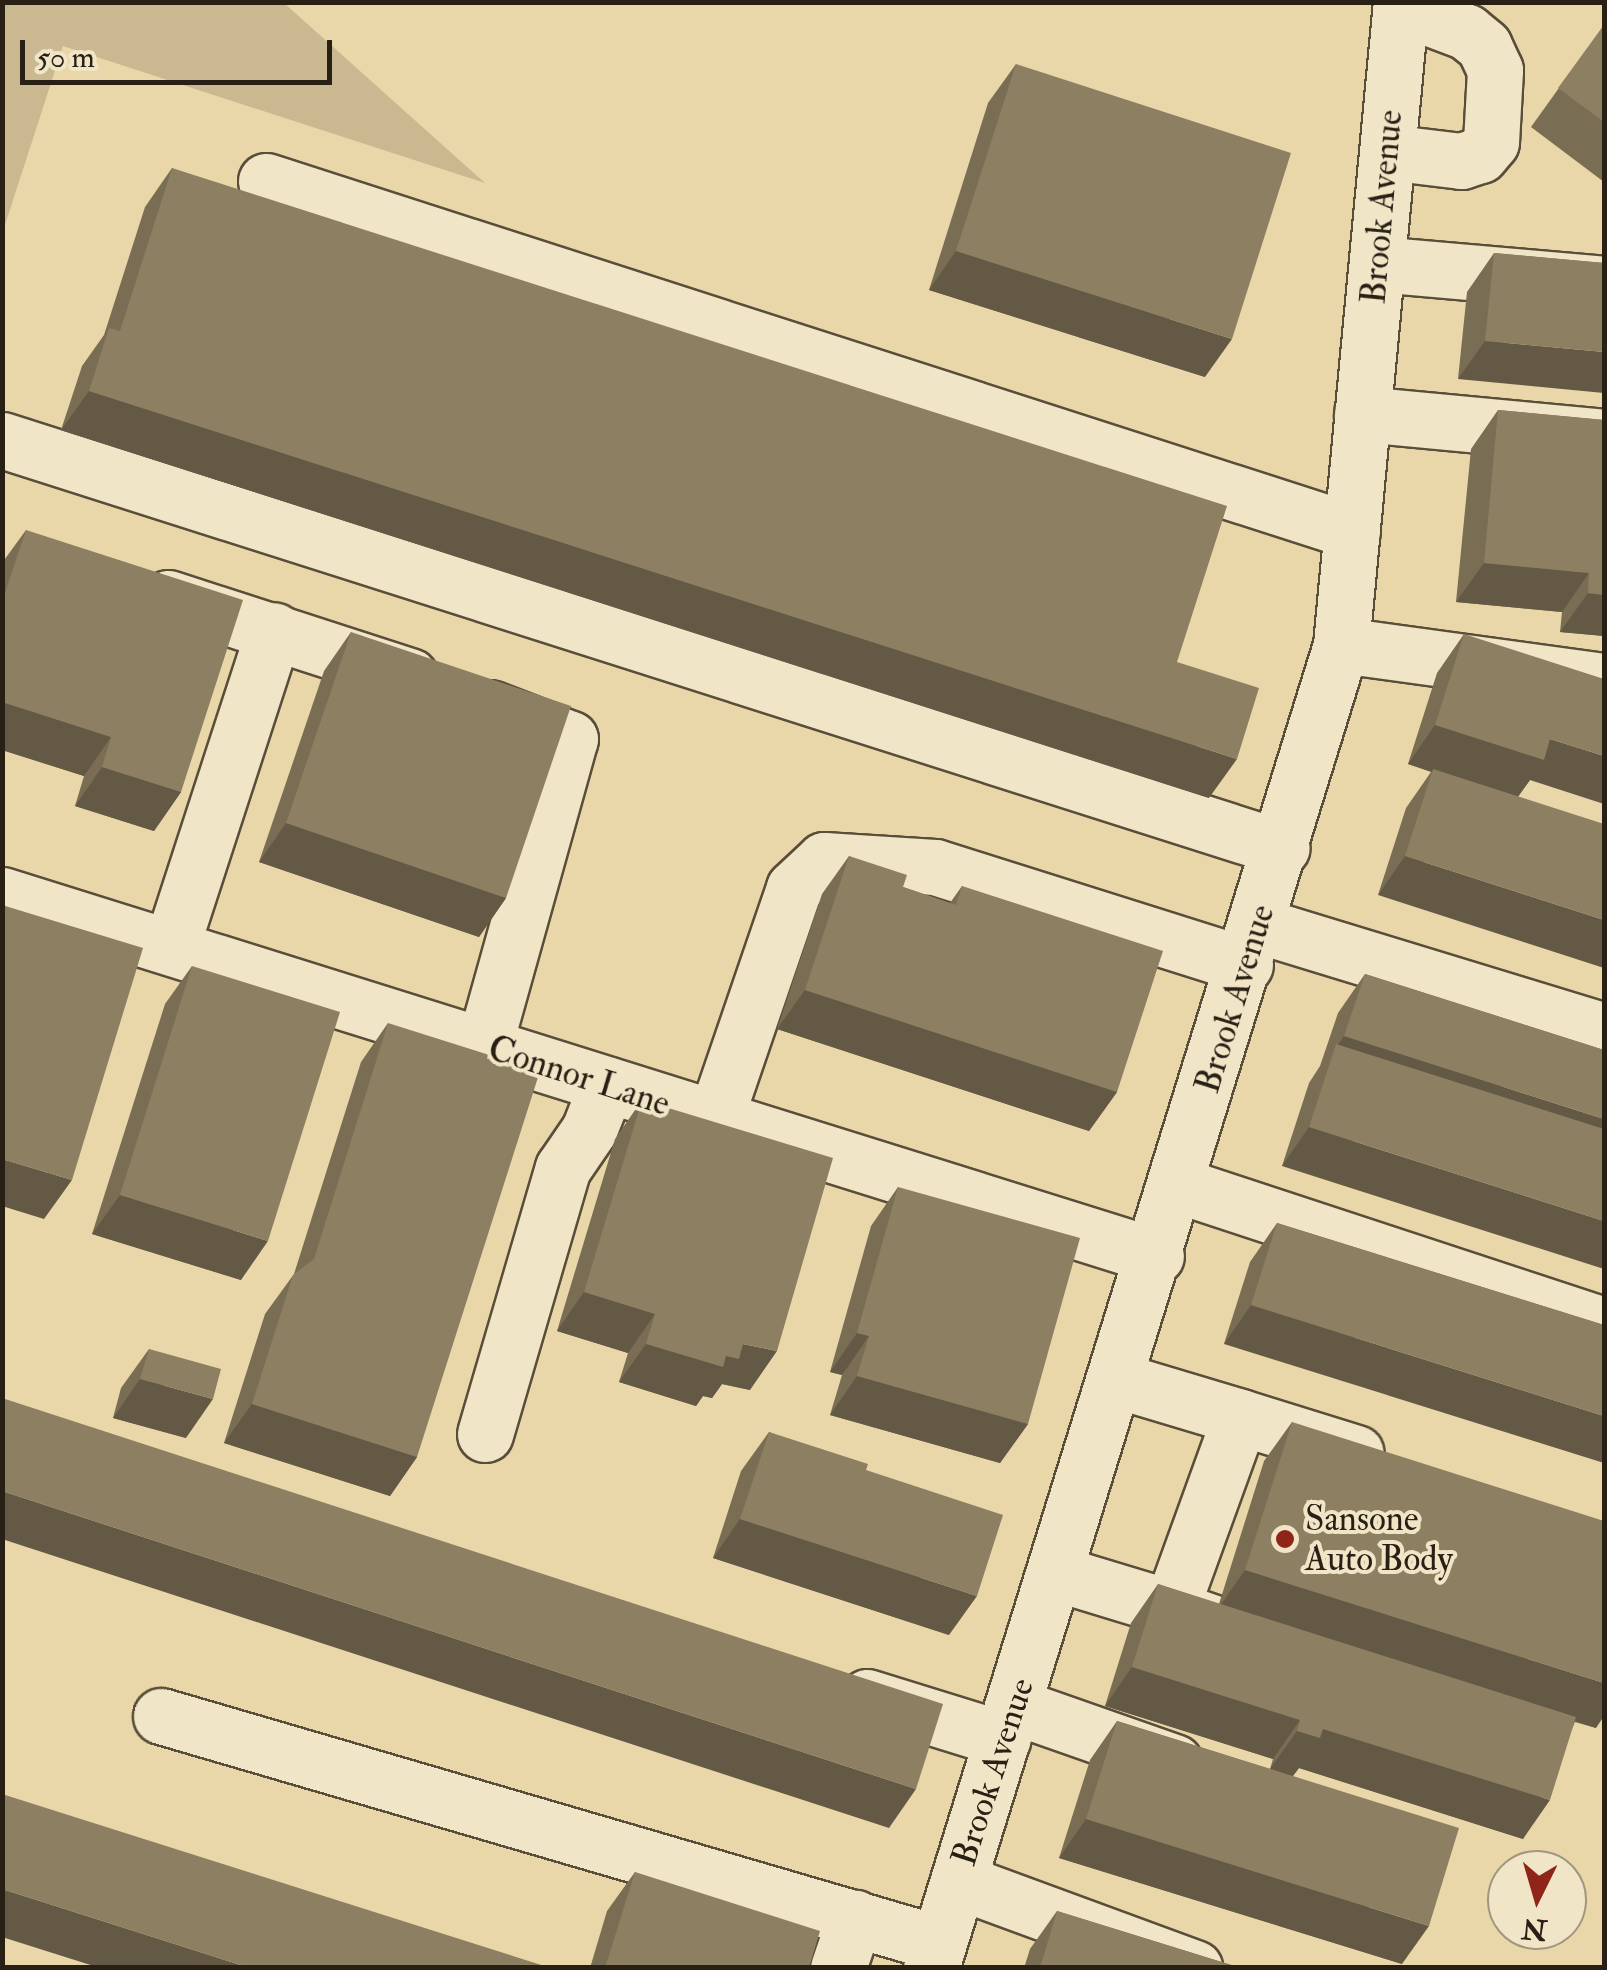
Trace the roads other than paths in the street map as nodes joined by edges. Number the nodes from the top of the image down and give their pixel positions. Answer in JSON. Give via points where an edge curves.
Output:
{"nodes":[{"id":1,"x":1401,"y":5,"type":"edge"},
{"id":2,"x":1388,"y":152,"type":"junction"},
{"id":3,"x":266,"y":181,"type":"dead end"},
{"id":4,"x":1376,"y":264,"type":"junction"},
{"id":5,"x":1604,"y":284,"type":"edge"},
{"id":6,"x":1362,"y":414,"type":"junction"},
{"id":7,"x":1604,"y":438,"type":"edge"},
{"id":8,"x":2,"y":440,"type":"edge"},
{"id":9,"x":1352,"y":531,"type":"junction"},
{"id":10,"x":111,"y":581,"type":"edge"},
{"id":11,"x":274,"y":630,"type":"junction"},
{"id":12,"x":1340,"y":645,"type":"junction"},
{"id":13,"x":1604,"y":681,"type":"edge"},
{"id":14,"x":1282,"y":848,"type":"junction"},
{"id":15,"x":2,"y":895,"type":"edge"},
{"id":16,"x":1252,"y":945,"type":"junction"},
{"id":17,"x":171,"y":947,"type":"junction"},
{"id":18,"x":1604,"y":1032,"type":"edge"},
{"id":19,"x":484,"y":1046,"type":"junction"},
{"id":20,"x":607,"y":1084,"type":"junction"},
{"id":21,"x":715,"y":1119,"type":"junction"},
{"id":22,"x":1178,"y":1185,"type":"junction"},
{"id":23,"x":1156,"y":1256,"type":"junction"},
{"id":24,"x":1604,"y":1326,"type":"edge"},
{"id":25,"x":1117,"y":1380,"type":"junction"},
{"id":26,"x":1240,"y":1416,"type":"junction"},
{"id":27,"x":485,"y":1434,"type":"dead end"},
{"id":28,"x":1404,"y":1468,"type":"edge"},
{"id":29,"x":1056,"y":1573,"type":"junction"},
{"id":30,"x":1172,"y":1608,"type":"junction"},
{"id":31,"x":1263,"y":1640,"type":"edge"},
{"id":32,"x":824,"y":1683,"type":"edge"},
{"id":33,"x":160,"y":1716,"type":"dead end"},
{"id":34,"x":1008,"y":1722,"type":"junction"},
{"id":35,"x":1225,"y":1778,"type":"edge"},
{"id":36,"x":958,"y":1881,"type":"junction"},
{"id":37,"x":846,"y":1943,"type":"edge"},
{"id":38,"x":934,"y":1955,"type":"edge"},
{"id":39,"x":1196,"y":1968,"type":"edge"}],
"edges":[{"from":1,"to":2,"type":"street","name":"Brook Avenue"},
{"from":1,"to":2,"type":"street","via":[[1467,32],[1484,46],[1495,70],[1491,142],[1480,155],[1461,160]]},
{"from":2,"to":4,"type":"street","name":"Brook Avenue"},
{"from":3,"to":9,"type":"street"},
{"from":4,"to":5,"type":"street"},
{"from":4,"to":6,"type":"street","name":"Brook Avenue"},
{"from":6,"to":7,"type":"street"},
{"from":6,"to":9,"type":"street","name":"Brook Avenue"},
{"from":8,"to":14,"type":"street"},
{"from":9,"to":12,"type":"street","name":"Brook Avenue"},
{"from":10,"to":11,"type":"street"},
{"from":11,"to":17,"type":"street"},
{"from":11,"to":19,"type":"street","via":[[570,739]]},
{"from":12,"to":13,"type":"street"},
{"from":12,"to":14,"type":"street","name":"Brook Avenue"},
{"from":14,"to":16,"type":"street","name":"Brook Avenue"},
{"from":15,"to":17,"type":"street","name":"Connor Lane"},
{"from":16,"to":18,"type":"street"},
{"from":16,"to":21,"type":"street","via":[[935,867],[824,860],[794,888]]},
{"from":16,"to":22,"type":"street","name":"Brook Avenue"},
{"from":17,"to":19,"type":"street","name":"Connor Lane"},
{"from":19,"to":20,"type":"street","name":"Connor Lane"},
{"from":20,"to":21,"type":"street","name":"Connor Lane"},
{"from":20,"to":27,"type":"street","via":[[589,1130],[563,1168]]},
{"from":21,"to":23,"type":"street","name":"Connor Lane"},
{"from":22,"to":23,"type":"street","name":"Brook Avenue"},
{"from":22,"to":24,"type":"street"},
{"from":23,"to":25,"type":"street","name":"Brook Avenue"},
{"from":25,"to":26,"type":"street"},
{"from":25,"to":29,"type":"street","name":"Brook Avenue"},
{"from":26,"to":28,"type":"street"},
{"from":26,"to":30,"type":"street"},
{"from":29,"to":30,"type":"street"},
{"from":29,"to":34,"type":"street","name":"Brook Avenue"},
{"from":30,"to":31,"type":"street"},
{"from":32,"to":34,"type":"street"},
{"from":33,"to":37,"type":"street"},
{"from":34,"to":35,"type":"street"},
{"from":34,"to":36,"type":"street","name":"Brook Avenue"},
{"from":36,"to":38,"type":"street","name":"Brook Avenue"},
{"from":36,"to":39,"type":"street"},
{"from":37,"to":38,"type":"street"}]}
